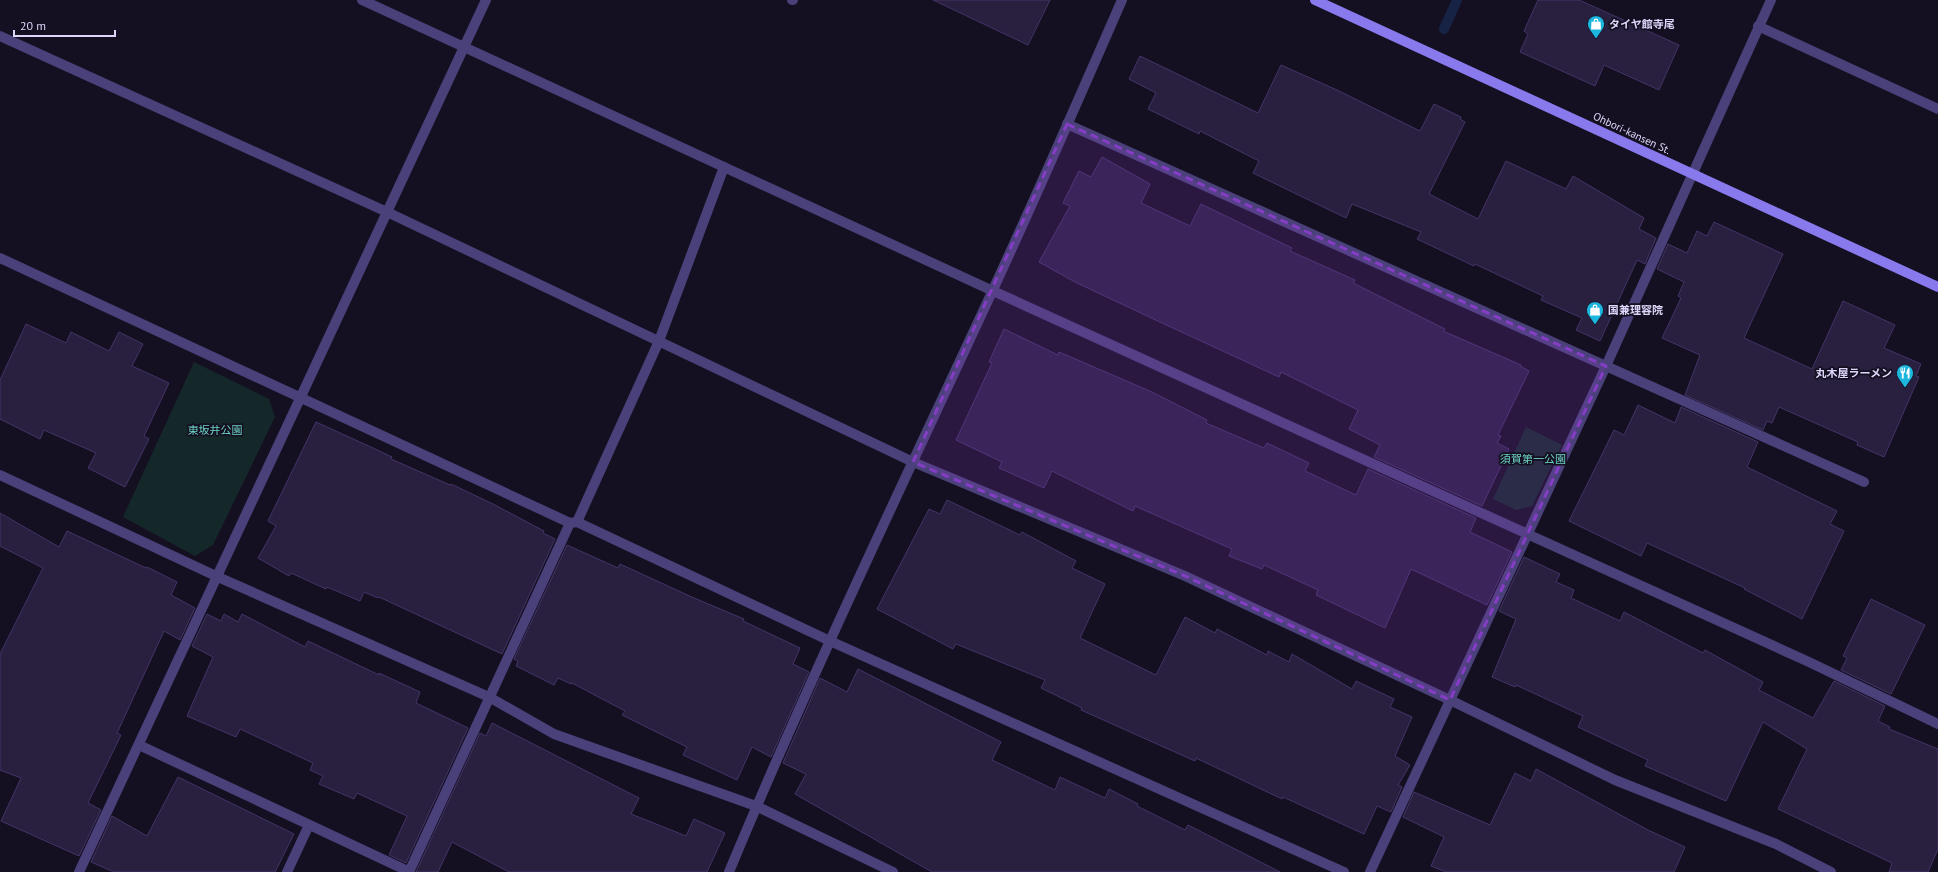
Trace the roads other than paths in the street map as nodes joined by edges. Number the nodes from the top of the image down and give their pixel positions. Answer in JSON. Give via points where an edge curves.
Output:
{"nodes":[{"id":1,"x":362,"y":0,"type":"edge"},
{"id":2,"x":486,"y":0,"type":"edge"},
{"id":3,"x":1122,"y":0,"type":"edge"},
{"id":4,"x":1315,"y":0,"type":"edge"},
{"id":5,"x":1771,"y":0,"type":"edge"},
{"id":6,"x":1758,"y":26,"type":"junction"},
{"id":7,"x":0,"y":36,"type":"edge"},
{"id":8,"x":464,"y":48,"type":"junction"},
{"id":9,"x":1938,"y":109,"type":"edge"},
{"id":10,"x":1067,"y":124,"type":"junction"},
{"id":11,"x":724,"y":167,"type":"junction"},
{"id":12,"x":1692,"y":175,"type":"junction"},
{"id":13,"x":387,"y":212,"type":"junction"},
{"id":14,"x":0,"y":258,"type":"edge"},
{"id":15,"x":1938,"y":287,"type":"edge"},
{"id":16,"x":992,"y":291,"type":"junction"},
{"id":17,"x":659,"y":341,"type":"junction"},
{"id":18,"x":1606,"y":366,"type":"junction"},
{"id":19,"x":299,"y":398,"type":"junction"},
{"id":20,"x":913,"y":462,"type":"junction"},
{"id":21,"x":0,"y":475,"type":"edge"},
{"id":22,"x":1864,"y":482,"type":"dead end"},
{"id":23,"x":573,"y":522,"type":"junction"},
{"id":24,"x":1527,"y":533,"type":"junction"},
{"id":25,"x":218,"y":577,"type":"junction"},
{"id":26,"x":830,"y":641,"type":"junction"},
{"id":27,"x":489,"y":697,"type":"junction"},
{"id":28,"x":1450,"y":700,"type":"junction"},
{"id":29,"x":1938,"y":724,"type":"edge"},
{"id":30,"x":138,"y":745,"type":"junction"},
{"id":31,"x":756,"y":806,"type":"junction"},
{"id":32,"x":309,"y":825,"type":"junction"},
{"id":33,"x":79,"y":872,"type":"edge"},
{"id":34,"x":287,"y":872,"type":"edge"},
{"id":35,"x":409,"y":872,"type":"edge"},
{"id":36,"x":729,"y":872,"type":"edge"},
{"id":37,"x":893,"y":872,"type":"edge"},
{"id":38,"x":1344,"y":872,"type":"edge"},
{"id":39,"x":1370,"y":872,"type":"edge"},
{"id":40,"x":1832,"y":872,"type":"edge"}],
"edges":[{"from":1,"to":8,"type":"street"},
{"from":2,"to":8,"type":"street"},
{"from":3,"to":10,"type":"street"},
{"from":4,"to":12,"type":"street","name":"Ohbori-kansen St."},
{"from":5,"to":6,"type":"street"},
{"from":6,"to":9,"type":"street"},
{"from":6,"to":12,"type":"street"},
{"from":7,"to":13,"type":"street"},
{"from":8,"to":11,"type":"street"},
{"from":8,"to":13,"type":"street"},
{"from":10,"to":16,"type":"street"},
{"from":10,"to":18,"type":"street"},
{"from":11,"to":16,"type":"street"},
{"from":11,"to":17,"type":"street"},
{"from":12,"to":15,"type":"street","name":"Ohbori-kansen St."},
{"from":12,"to":18,"type":"street"},
{"from":13,"to":17,"type":"street"},
{"from":13,"to":19,"type":"street"},
{"from":14,"to":19,"type":"street"},
{"from":16,"to":20,"type":"street"},
{"from":16,"to":24,"type":"street"},
{"from":17,"to":20,"type":"street"},
{"from":17,"to":23,"type":"street"},
{"from":18,"to":22,"type":"street"},
{"from":18,"to":24,"type":"street"},
{"from":19,"to":23,"type":"street"},
{"from":19,"to":25,"type":"street"},
{"from":20,"to":26,"type":"street"},
{"from":20,"to":28,"type":"street","via":[[1186,576]]},
{"from":21,"to":25,"type":"street"},
{"from":23,"to":26,"type":"street"},
{"from":23,"to":27,"type":"street"},
{"from":24,"to":28,"type":"street"},
{"from":24,"to":29,"type":"street"},
{"from":25,"to":27,"type":"street"},
{"from":25,"to":30,"type":"street"},
{"from":26,"to":31,"type":"street"},
{"from":26,"to":38,"type":"street"},
{"from":27,"to":31,"type":"street","via":[[554,734]]},
{"from":27,"to":35,"type":"street"},
{"from":28,"to":39,"type":"street"},
{"from":28,"to":40,"type":"street","via":[[1615,780],[1776,844]]},
{"from":30,"to":32,"type":"street"},
{"from":30,"to":33,"type":"street"},
{"from":31,"to":36,"type":"street"},
{"from":31,"to":37,"type":"street"},
{"from":32,"to":34,"type":"street"},
{"from":32,"to":35,"type":"street"}]}
